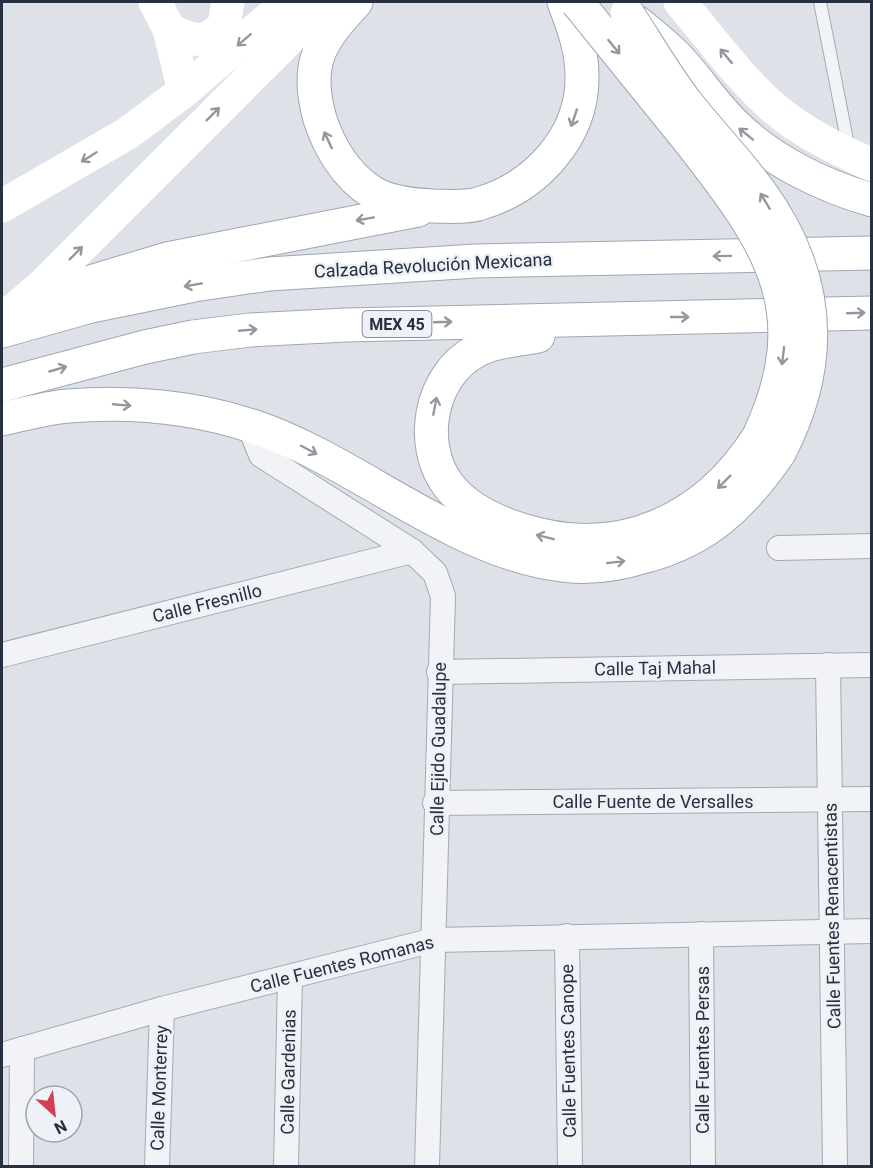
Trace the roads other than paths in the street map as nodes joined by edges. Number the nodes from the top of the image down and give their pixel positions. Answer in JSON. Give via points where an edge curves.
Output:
{"nodes":[{"id":1,"x":228,"y":2,"type":"edge"},
{"id":2,"x":288,"y":2,"type":"edge"},
{"id":3,"x":326,"y":2,"type":"edge"},
{"id":4,"x":356,"y":2,"type":"edge"},
{"id":5,"x":564,"y":2,"type":"edge"},
{"id":6,"x":577,"y":2,"type":"edge"},
{"id":7,"x":680,"y":2,"type":"edge"},
{"id":8,"x":820,"y":2,"type":"edge"},
{"id":9,"x":623,"y":7,"type":"edge"},
{"id":10,"x":162,"y":15,"type":"edge"},
{"id":11,"x":184,"y":91,"type":"junction"},
{"id":12,"x":861,"y":160,"type":"edge"},
{"id":13,"x":872,"y":200,"type":"edge"},
{"id":14,"x":2,"y":206,"type":"edge"},
{"id":15,"x":443,"y":206,"type":"junction"},
{"id":16,"x":872,"y":253,"type":"edge"},
{"id":17,"x":2,"y":309,"type":"edge"},
{"id":18,"x":872,"y":313,"type":"edge"},
{"id":19,"x":648,"y":317,"type":"junction"},
{"id":20,"x":2,"y":320,"type":"edge"},
{"id":21,"x":2,"y":331,"type":"edge"},
{"id":22,"x":2,"y":385,"type":"edge"},
{"id":23,"x":2,"y":419,"type":"edge"},
{"id":24,"x":253,"y":426,"type":"junction"},
{"id":25,"x":769,"y":445,"type":"junction"},
{"id":26,"x":872,"y":546,"type":"edge"},
{"id":27,"x":779,"y":548,"type":"dead end"},
{"id":28,"x":412,"y":551,"type":"junction"},
{"id":29,"x":2,"y":655,"type":"edge"},
{"id":30,"x":872,"y":664,"type":"edge"},
{"id":31,"x":828,"y":665,"type":"junction"},
{"id":32,"x":439,"y":672,"type":"junction"},
{"id":33,"x":830,"y":799,"type":"junction"},
{"id":34,"x":872,"y":799,"type":"edge"},
{"id":35,"x":435,"y":802,"type":"junction"},
{"id":36,"x":872,"y":931,"type":"edge"},
{"id":37,"x":833,"y":932,"type":"junction"},
{"id":38,"x":701,"y":934,"type":"junction"},
{"id":39,"x":567,"y":936,"type":"junction"},
{"id":40,"x":434,"y":940,"type":"junction"},
{"id":41,"x":290,"y":977,"type":"junction"},
{"id":42,"x":162,"y":1009,"type":"junction"},
{"id":43,"x":12,"y":1052,"type":"edge"},
{"id":44,"x":21,"y":1167,"type":"edge"},
{"id":45,"x":157,"y":1167,"type":"edge"},
{"id":46,"x":286,"y":1167,"type":"edge"},
{"id":47,"x":427,"y":1167,"type":"edge"},
{"id":48,"x":570,"y":1167,"type":"edge"},
{"id":49,"x":703,"y":1167,"type":"edge"},
{"id":50,"x":835,"y":1167,"type":"edge"}],
"edges":[{"from":1,"to":10,"type":"main road","via":[[224,25],[207,38],[189,40]]},
{"from":2,"to":11,"type":"main road","one_way":true},
{"from":20,"to":3,"type":"main road","one_way":true,"bridge":true,"via":[[44,284]]},
{"from":15,"to":4,"type":"main road","one_way":true,"via":[[414,205],[372,192],[351,174],[327,140],[315,92],[317,55],[327,34]]},
{"from":5,"to":15,"type":"main road","one_way":true,"via":[[578,40],[582,77],[570,128],[534,177],[517,188],[476,205]]},
{"from":6,"to":25,"type":"main road","one_way":true,"bridge":true,"via":[[740,206],[766,250],[786,330],[771,410]]},
{"from":12,"to":7,"type":"main road","one_way":true,"via":[[776,110]]},
{"from":8,"to":12,"type":"lane"},
{"from":13,"to":9,"type":"main road","one_way":true,"bridge":true,"via":[[794,168],[761,147],[736,126],[675,56]]},
{"from":25,"to":9,"type":"main road","one_way":true,"bridge":true,"via":[[799,411],[812,335],[804,279],[789,242],[761,193],[684,100]]},
{"from":10,"to":11,"type":"main road"},
{"from":11,"to":14,"type":"main road","one_way":true,"via":[[128,133]]},
{"from":15,"to":17,"type":"main road","one_way":true,"via":[[167,259]]},
{"from":16,"to":21,"type":"main road","name":"Calzada Revolución Mexicana","one_way":true,"via":[[476,261],[268,274],[91,306]]},
{"from":19,"to":18,"type":"main road","number":"MEX 45","one_way":true},
{"from":22,"to":19,"type":"main road","number":"MEX 45","one_way":true,"via":[[145,347],[250,330]]},
{"from":25,"to":19,"type":"main road","one_way":true,"via":[[745,459],[706,500],[659,525],[615,538],[563,541],[506,525],[473,507],[448,485],[433,455],[433,419],[438,391],[457,364],[493,344]]},
{"from":23,"to":24,"type":"main road","one_way":true,"via":[[65,406],[109,403],[211,413]]},
{"from":24,"to":25,"type":"main road","one_way":true,"via":[[291,441],[477,541],[522,557],[582,566],[630,561],[693,538],[723,519],[741,502]]},
{"from":24,"to":28,"type":"street","name":"Calle Ejido Guadalupe","via":[[261,455]]},
{"from":26,"to":27,"type":"street"},
{"from":28,"to":29,"type":"street","name":"Calle Fresnillo"},
{"from":28,"to":32,"type":"street","name":"Calle Ejido Guadalupe","via":[[435,573],[443,596]]},
{"from":30,"to":31,"type":"street","name":"Calle Taj Mahal"},
{"from":31,"to":32,"type":"street","name":"Calle Taj Mahal"},
{"from":31,"to":33,"type":"street","name":"Calle Fuentes Renacentistas"},
{"from":32,"to":35,"type":"street","name":"Calle Ejido Guadalupe"},
{"from":33,"to":34,"type":"street","name":"Calle Fuente de Versalles"},
{"from":33,"to":35,"type":"street","name":"Calle Fuente de Versalles"},
{"from":33,"to":37,"type":"street","name":"Calle Fuentes Renacentistas"},
{"from":35,"to":40,"type":"street","name":"Calle Ejido Guadalupe"},
{"from":36,"to":37,"type":"street","name":"Calle Fuentes Romanas"},
{"from":37,"to":38,"type":"street","name":"Calle Fuentes Romanas"},
{"from":37,"to":50,"type":"street","name":"Calle Fuentes Renacentistas"},
{"from":38,"to":39,"type":"street","name":"Calle Fuentes Romanas"},
{"from":38,"to":49,"type":"street","name":"Calle Fuentes Persas"},
{"from":39,"to":40,"type":"street","name":"Calle Fuentes Romanas"},
{"from":39,"to":48,"type":"street","name":"Calle Fuentes Canope"},
{"from":40,"to":41,"type":"street","name":"Calle Fuentes Romanas"},
{"from":40,"to":47,"type":"street","name":"Calle Ejido Guadalupe"},
{"from":41,"to":42,"type":"street","name":"Calle Fuentes Romanas"},
{"from":41,"to":46,"type":"street","name":"Calle Gardenias"},
{"from":42,"to":43,"type":"street","name":"Calle Fuentes Romanas"},
{"from":42,"to":45,"type":"street","name":"Calle Monterrey"},
{"from":43,"to":44,"type":"street"}]}
